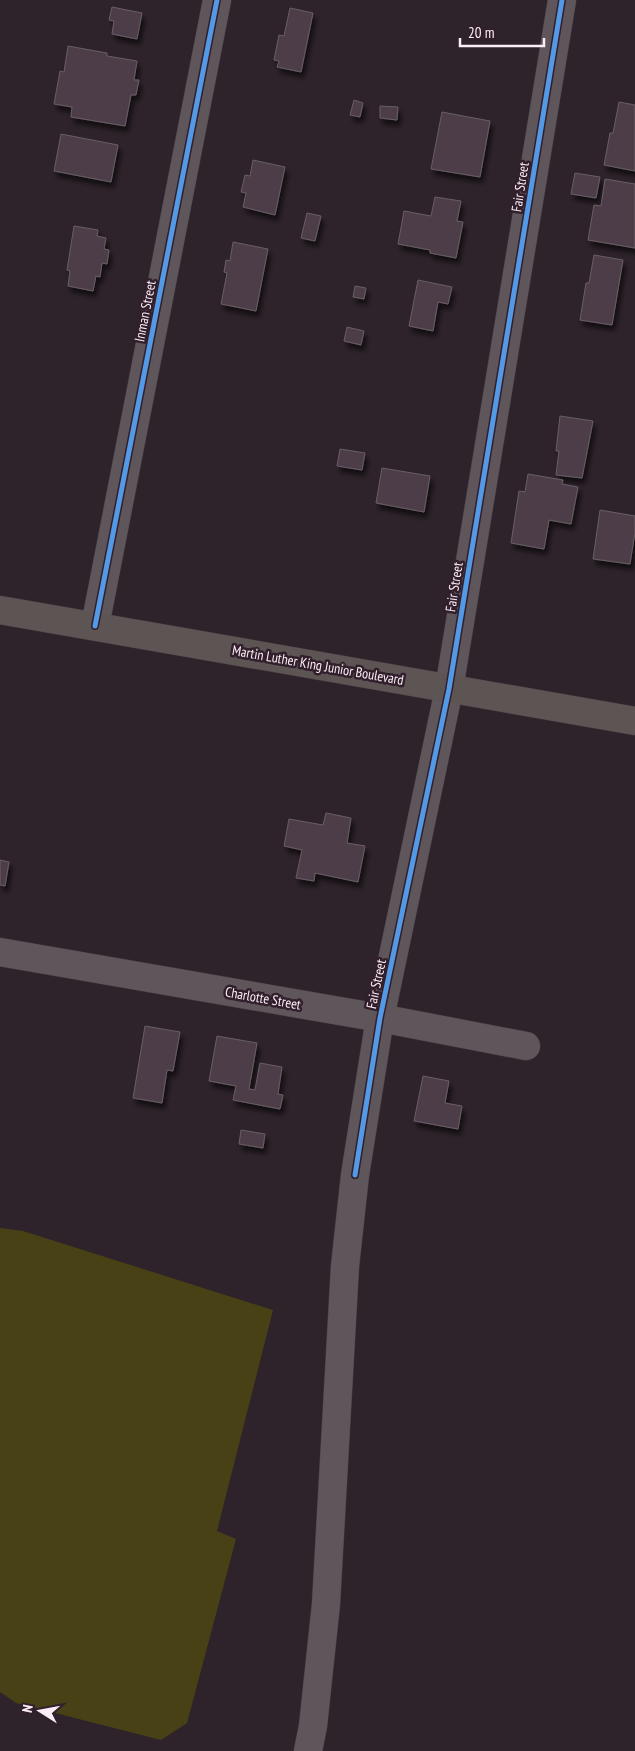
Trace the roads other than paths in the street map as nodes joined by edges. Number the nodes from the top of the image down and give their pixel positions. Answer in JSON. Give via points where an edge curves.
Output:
{"nodes":[{"id":1,"x":216,"y":0,"type":"edge"},
{"id":2,"x":562,"y":0,"type":"edge"},
{"id":3,"x":0,"y":610,"type":"edge"},
{"id":4,"x":95,"y":626,"type":"junction"},
{"id":5,"x":449,"y":688,"type":"junction"},
{"id":6,"x":635,"y":721,"type":"edge"},
{"id":7,"x":0,"y":952,"type":"edge"},
{"id":8,"x":380,"y":1018,"type":"junction"},
{"id":9,"x":526,"y":1046,"type":"dead end"},
{"id":10,"x":308,"y":1751,"type":"edge"}],
"edges":[{"from":1,"to":4,"type":"street","name":"Inman Street"},
{"from":2,"to":5,"type":"street","name":"Fair Street"},
{"from":3,"to":4,"type":"main road","name":"Martin Luther King Junior Boulevard"},
{"from":4,"to":5,"type":"main road","name":"Martin Luther King Junior Boulevard"},
{"from":5,"to":6,"type":"main road","name":"Martin Luther King Junior Boulevard"},
{"from":5,"to":8,"type":"street","name":"Fair Street"},
{"from":7,"to":8,"type":"street","name":"Charlotte Street"},
{"from":8,"to":9,"type":"street","name":"Charlotte Street"},
{"from":8,"to":10,"type":"street","name":"Fair Street","via":[[355,1175],[345,1266],[326,1604]]}]}
